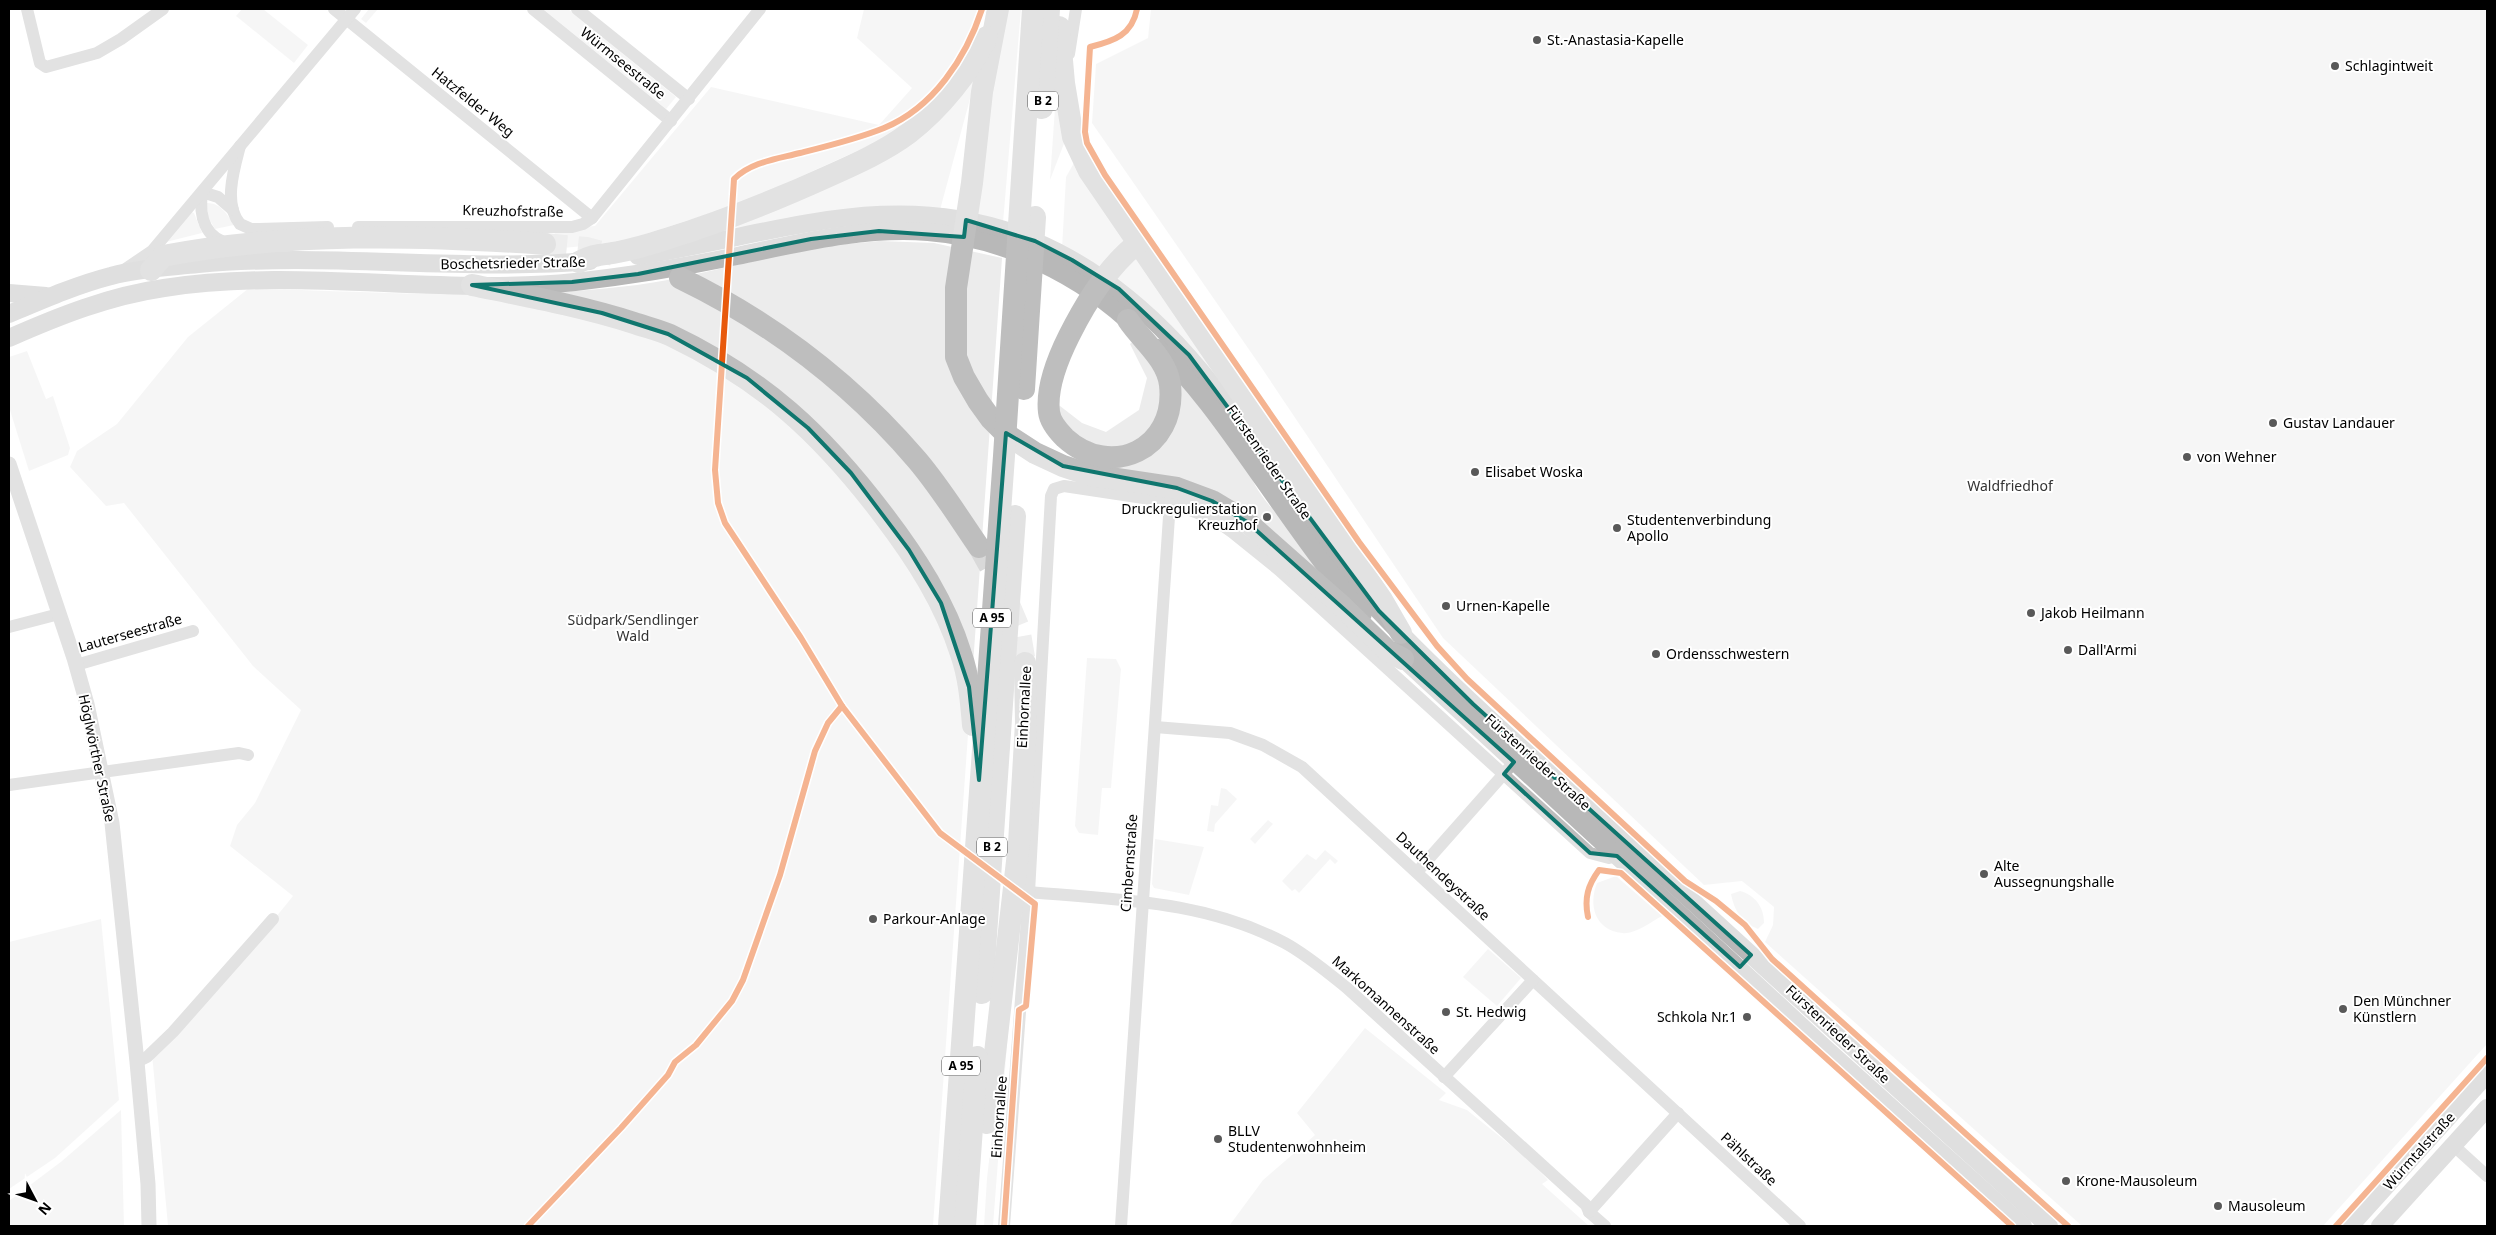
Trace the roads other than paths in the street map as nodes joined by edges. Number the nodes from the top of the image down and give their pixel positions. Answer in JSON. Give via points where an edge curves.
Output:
{"nodes":[{"id":1,"x":27,"y":9,"type":"edge"},
{"id":2,"x":162,"y":9,"type":"edge"},
{"id":3,"x":334,"y":9,"type":"edge"},
{"id":4,"x":355,"y":9,"type":"edge"},
{"id":5,"x":533,"y":9,"type":"edge"},
{"id":6,"x":760,"y":9,"type":"edge"},
{"id":7,"x":1033,"y":9,"type":"edge"},
{"id":8,"x":1049,"y":9,"type":"edge"},
{"id":9,"x":1057,"y":9,"type":"edge"},
{"id":10,"x":1076,"y":9,"type":"edge"},
{"id":11,"x":586,"y":11,"type":"edge"},
{"id":12,"x":998,"y":12,"type":"edge"},
{"id":13,"x":346,"y":19,"type":"junction"},
{"id":14,"x":1064,"y":83,"type":"junction"},
{"id":15,"x":689,"y":99,"type":"junction"},
{"id":16,"x":671,"y":121,"type":"junction"},
{"id":17,"x":240,"y":146,"type":"junction"},
{"id":18,"x":1029,"y":189,"type":"junction"},
{"id":19,"x":202,"y":192,"type":"junction"},
{"id":20,"x":233,"y":210,"type":"junction"},
{"id":21,"x":592,"y":218,"type":"junction"},
{"id":22,"x":545,"y":244,"type":"tunnel mouth"},
{"id":23,"x":1138,"y":244,"type":"junction"},
{"id":24,"x":240,"y":245,"type":"junction"},
{"id":25,"x":1072,"y":260,"type":"joint"},
{"id":26,"x":579,"y":262,"type":"junction"},
{"id":27,"x":151,"y":270,"type":"junction"},
{"id":28,"x":113,"y":275,"type":"junction"},
{"id":29,"x":680,"y":278,"type":"dead end"},
{"id":30,"x":1070,"y":280,"type":"joint"},
{"id":31,"x":472,"y":285,"type":"junction"},
{"id":32,"x":9,"y":293,"type":"edge"},
{"id":33,"x":51,"y":296,"type":"junction"},
{"id":34,"x":9,"y":314,"type":"edge"},
{"id":35,"x":1128,"y":320,"type":"junction"},
{"id":36,"x":9,"y":338,"type":"edge"},
{"id":37,"x":1011,"y":462,"type":"junction"},
{"id":38,"x":9,"y":464,"type":"edge"},
{"id":39,"x":1054,"y":489,"type":"joint"},
{"id":40,"x":1170,"y":502,"type":"junction"},
{"id":41,"x":979,"y":547,"type":"tunnel mouth"},
{"id":42,"x":59,"y":614,"type":"junction"},
{"id":43,"x":9,"y":627,"type":"edge"},
{"id":44,"x":193,"y":631,"type":"dead end"},
{"id":45,"x":1401,"y":633,"type":"junction"},
{"id":46,"x":1025,"y":663,"type":"tunnel mouth"},
{"id":47,"x":76,"y":665,"type":"junction"},
{"id":48,"x":1396,"y":665,"type":"junction"},
{"id":49,"x":1155,"y":727,"type":"junction"},
{"id":50,"x":248,"y":755,"type":"dead end"},
{"id":51,"x":1509,"y":768,"type":"junction"},
{"id":52,"x":102,"y":771,"type":"junction"},
{"id":53,"x":979,"y":780,"type":"junction"},
{"id":54,"x":9,"y":785,"type":"edge"},
{"id":55,"x":1417,"y":872,"type":"junction"},
{"id":56,"x":1029,"y":892,"type":"junction"},
{"id":57,"x":1141,"y":901,"type":"junction"},
{"id":58,"x":273,"y":919,"type":"dead end"},
{"id":59,"x":1745,"y":961,"type":"junction"},
{"id":60,"x":1533,"y":980,"type":"junction"},
{"id":61,"x":137,"y":1062,"type":"junction"},
{"id":62,"x":2487,"y":1074,"type":"edge"},
{"id":63,"x":1444,"y":1078,"type":"junction"},
{"id":64,"x":2487,"y":1108,"type":"edge"},
{"id":65,"x":1678,"y":1113,"type":"junction"},
{"id":66,"x":2453,"y":1145,"type":"junction"},
{"id":67,"x":2487,"y":1176,"type":"edge"},
{"id":68,"x":1589,"y":1212,"type":"junction"},
{"id":69,"x":149,"y":1226,"type":"edge"},
{"id":70,"x":948,"y":1226,"type":"edge"},
{"id":71,"x":966,"y":1226,"type":"edge"},
{"id":72,"x":1004,"y":1226,"type":"edge"},
{"id":73,"x":1121,"y":1226,"type":"edge"},
{"id":74,"x":1605,"y":1226,"type":"edge"},
{"id":75,"x":1800,"y":1226,"type":"edge"},
{"id":76,"x":2023,"y":1226,"type":"edge"},
{"id":77,"x":2049,"y":1226,"type":"edge"},
{"id":78,"x":2350,"y":1226,"type":"edge"},
{"id":79,"x":2380,"y":1226,"type":"edge"}],
"edges":[{"from":1,"to":2,"type":"street","via":[[40,63],[46,67],[97,53]]},
{"from":3,"to":13,"type":"street","name":"Hatzfelder Weg"},
{"from":4,"to":13,"type":"street"},
{"from":5,"to":16,"type":"street","name":"Würmseestraße"},
{"from":6,"to":15,"type":"street","name":"Kreuzhofstraße"},
{"from":7,"to":18,"type":"highway","number":"A 95"},
{"from":8,"to":18,"type":"highway","number":"B 2"},
{"from":9,"to":14,"type":"highway"},
{"from":10,"to":14,"type":"street"},
{"from":11,"to":15,"type":"street","name":"Würmseestraße"},
{"from":12,"to":26,"type":"highway","via":[[967,71],[942,102],[907,134],[880,151],[788,195],[738,214],[665,239],[618,252],[595,254]]},
{"from":12,"to":48,"type":"highway","via":[[982,92],[956,288],[956,357],[978,401],[1006,434],[1063,466],[1090,474],[1177,488],[1212,501],[1248,522],[1343,607],[1388,651]]},
{"from":13,"to":17,"type":"street"},
{"from":13,"to":21,"type":"street","name":"Hatzfelder Weg"},
{"from":14,"to":23,"type":"highway","via":[[1072,137],[1089,171]]},
{"from":15,"to":16,"type":"street","name":"Kreuzhofstraße"},
{"from":16,"to":21,"type":"street","name":"Kreuzhofstraße"},
{"from":17,"to":19,"type":"street"},
{"from":17,"to":20,"type":"street","via":[[233,170]]},
{"from":18,"to":37,"type":"highway","number":"A 95"},
{"from":19,"to":20,"type":"street","name":"Kreuzhofstraße","via":[[218,197]]},
{"from":19,"to":24,"type":"street","via":[[200,210],[208,228],[226,243]]},
{"from":19,"to":28,"type":"street","via":[[152,252]]},
{"from":20,"to":21,"type":"street","name":"Kreuzhofstraße","via":[[240,224],[259,230],[416,225],[572,227]]},
{"from":22,"to":24,"type":"highway","via":[[417,237],[282,240]]},
{"from":23,"to":35,"type":"highway","via":[[1112,266],[1087,305],[1062,352],[1051,384],[1049,413],[1059,432],[1091,456],[1110,458],[1144,448],[1160,434],[1170,411],[1170,385],[1163,363]]},
{"from":23,"to":45,"type":"highway","via":[[1382,600]]},
{"from":24,"to":27,"type":"highway","via":[[163,256]]},
{"from":25,"to":26,"type":"main road","name":"Boschetsrieder Straße","via":[[1034,241],[971,220],[932,214],[880,213],[810,221],[673,250]]},
{"from":25,"to":45,"type":"main road","name":"Fürstenrieder Straße","via":[[1118,289],[1189,355],[1351,578]]},
{"from":26,"to":27,"type":"main road","name":"Boschetsrieder Straße","via":[[489,266],[267,260]]},
{"from":27,"to":28,"type":"main road","name":"Boschetsrieder Straße"},
{"from":28,"to":33,"type":"main road","name":"Boschetsrieder Straße"},
{"from":29,"to":41,"type":"highway","via":[[748,314],[825,369],[882,421],[918,461]]},
{"from":30,"to":31,"type":"main road","name":"Boschetsrieder Straße","via":[[1033,259],[966,237],[879,231],[810,239],[739,256],[638,274],[572,282]]},
{"from":30,"to":35,"type":"main road","name":"Fürstenrieder Straße"},
{"from":31,"to":36,"type":"main road","name":"Boschetsrieder Straße","via":[[277,281],[193,284],[98,302]]},
{"from":31,"to":53,"type":"highway","via":[[602,313],[668,334],[747,378],[808,428],[851,473],[909,550],[941,603],[961,654],[969,687]]},
{"from":32,"to":33,"type":"main road"},
{"from":33,"to":34,"type":"main road","name":"Boschetsrieder Straße"},
{"from":35,"to":48,"type":"main road","name":"Fürstenrieder Straße","via":[[1176,365],[1217,415]]},
{"from":37,"to":53,"type":"highway","number":"A 95"},
{"from":37,"to":71,"type":"highway","number":"B 2"},
{"from":38,"to":42,"type":"street","name":"Höglwörther Straße"},
{"from":39,"to":40,"type":"street","name":"Fürstenrieder Straße","via":[[1064,486]]},
{"from":39,"to":56,"type":"street","name":"Einhornallee","via":[[1051,496]]},
{"from":40,"to":48,"type":"street","name":"Fürstenrieder Straße","via":[[1215,520],[1232,532]]},
{"from":40,"to":49,"type":"street","name":"Cimbernstraße"},
{"from":42,"to":43,"type":"street"},
{"from":42,"to":47,"type":"street","name":"Höglwörther Straße"},
{"from":44,"to":47,"type":"street","name":"Lauterseestraße"},
{"from":45,"to":59,"type":"main road","name":"Fürstenrieder Straße"},
{"from":46,"to":71,"type":"highway","via":[[1026,723],[1019,844],[977,1206]]},
{"from":47,"to":52,"type":"street","name":"Höglwörther Straße"},
{"from":48,"to":51,"type":"main road","name":"Fürstenrieder Straße"},
{"from":49,"to":55,"type":"street","name":"Dauthendeystraße","via":[[1230,733],[1293,762],[1306,770]]},
{"from":49,"to":57,"type":"street","name":"Cimbernstraße"},
{"from":50,"to":52,"type":"street","via":[[239,753]]},
{"from":51,"to":55,"type":"street"},
{"from":51,"to":59,"type":"main road","name":"Fürstenrieder Straße"},
{"from":52,"to":54,"type":"street"},
{"from":52,"to":61,"type":"street","name":"Höglwörther Straße","via":[[120,888]]},
{"from":53,"to":70,"type":"highway","number":"A 95"},
{"from":55,"to":60,"type":"street","name":"Dauthendeystraße"},
{"from":56,"to":57,"type":"street","name":"Markomannenstraße"},
{"from":56,"to":72,"type":"street","name":"Einhornallee"},
{"from":57,"to":63,"type":"street","name":"Markomannenstraße","via":[[1217,915],[1285,944],[1347,988]]},
{"from":57,"to":73,"type":"street","name":"Cimbernstraße"},
{"from":58,"to":61,"type":"street","via":[[173,1032],[147,1057]]},
{"from":59,"to":76,"type":"main road","name":"Fürstenrieder Straße","via":[[1825,1048]]},
{"from":59,"to":77,"type":"main road","name":"Fürstenrieder Straße"},
{"from":60,"to":63,"type":"street"},
{"from":60,"to":65,"type":"street","name":"Dauthendeystraße"},
{"from":61,"to":69,"type":"street","name":"Höglwörther Straße"},
{"from":62,"to":78,"type":"main road","name":"Würmtalstraße"},
{"from":63,"to":68,"type":"street","name":"Markomannenstraße","via":[[1586,1205]]},
{"from":64,"to":66,"type":"main road","name":"Würmtalstraße"},
{"from":65,"to":68,"type":"street"},
{"from":65,"to":75,"type":"street","name":"Pählstraße"},
{"from":66,"to":67,"type":"street"},
{"from":66,"to":79,"type":"main road","name":"Würmtalstraße"},
{"from":68,"to":74,"type":"street","name":"Markomannenstraße"}]}
